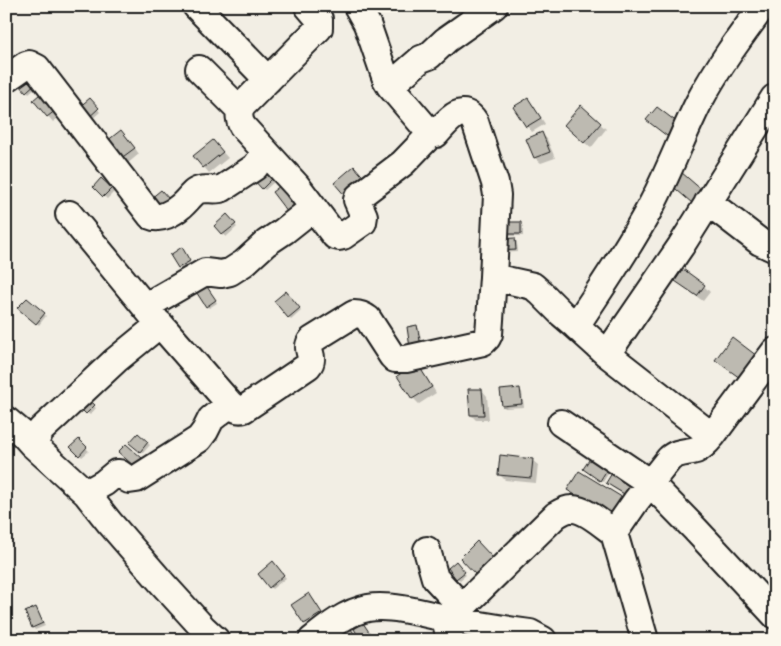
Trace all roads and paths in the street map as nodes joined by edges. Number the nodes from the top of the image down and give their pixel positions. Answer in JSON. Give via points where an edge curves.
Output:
{"nodes":[{"id":1,"x":196,"y":6,"type":"edge"},
{"id":2,"x":308,"y":6,"type":"edge"},
{"id":3,"x":357,"y":6,"type":"edge"},
{"id":4,"x":494,"y":6,"type":"edge"},
{"id":5,"x":763,"y":6,"type":"edge"},
{"id":6,"x":199,"y":69,"type":"dead end"},
{"id":7,"x":6,"y":79,"type":"edge"},
{"id":8,"x":268,"y":80,"type":"junction"},
{"id":9,"x":390,"y":86,"type":"junction"},
{"id":10,"x":774,"y":98,"type":"edge"},
{"id":11,"x":240,"y":110,"type":"junction"},
{"id":12,"x":431,"y":134,"type":"junction"},
{"id":13,"x":266,"y":152,"type":"junction"},
{"id":14,"x":708,"y":202,"type":"junction"},
{"id":15,"x":313,"y":208,"type":"junction"},
{"id":16,"x":69,"y":214,"type":"dead end"},
{"id":17,"x":775,"y":249,"type":"edge"},
{"id":18,"x":493,"y":277,"type":"junction"},
{"id":19,"x":153,"y":315,"type":"junction"},
{"id":20,"x":576,"y":326,"type":"junction"},
{"id":21,"x":775,"y":351,"type":"edge"},
{"id":22,"x":607,"y":354,"type":"junction"},
{"id":23,"x":230,"y":404,"type":"junction"},
{"id":24,"x":6,"y":420,"type":"edge"},
{"id":25,"x":561,"y":423,"type":"dead end"},
{"id":26,"x":712,"y":436,"type":"junction"},
{"id":27,"x":32,"y":444,"type":"junction"},
{"id":28,"x":650,"y":483,"type":"junction"},
{"id":29,"x":86,"y":493,"type":"junction"},
{"id":30,"x":614,"y":533,"type":"junction"},
{"id":31,"x":427,"y":550,"type":"dead end"},
{"id":32,"x":775,"y":615,"type":"edge"},
{"id":33,"x":452,"y":622,"type":"edge"},
{"id":34,"x":216,"y":640,"type":"edge"},
{"id":35,"x":312,"y":640,"type":"edge"},
{"id":36,"x":543,"y":640,"type":"edge"},
{"id":37,"x":645,"y":640,"type":"edge"}],
"edges":[{"from":1,"to":8,"type":"street"},
{"from":2,"to":8,"type":"street","via":[[319,19],[318,28]]},
{"from":3,"to":9,"type":"street"},
{"from":4,"to":9,"type":"street"},
{"from":5,"to":20,"type":"street","via":[[715,73],[638,230]]},
{"from":6,"to":11,"type":"street"},
{"from":7,"to":13,"type":"street","via":[[26,65],[37,68],[151,216],[156,218],[180,207],[196,191],[223,188],[255,167]]},
{"from":8,"to":11,"type":"street"},
{"from":9,"to":12,"type":"street"},
{"from":10,"to":14,"type":"street"},
{"from":11,"to":13,"type":"street","via":[[241,125]]},
{"from":12,"to":15,"type":"street","via":[[403,163],[358,197],[363,222],[343,236],[335,236]]},
{"from":12,"to":18,"type":"street","via":[[436,134],[458,114],[468,114],[475,122],[497,195]]},
{"from":13,"to":15,"type":"street"},
{"from":14,"to":17,"type":"street","via":[[760,242]]},
{"from":14,"to":22,"type":"street"},
{"from":15,"to":19,"type":"street","via":[[244,263],[230,272],[205,272]]},
{"from":16,"to":19,"type":"street"},
{"from":18,"to":20,"type":"street","via":[[533,286]]},
{"from":18,"to":23,"type":"street","via":[[489,334],[483,342],[395,359],[368,319],[354,314],[308,344],[312,358],[308,366],[244,409],[236,409]]},
{"from":19,"to":23,"type":"street"},
{"from":19,"to":27,"type":"street","via":[[116,360],[41,430]]},
{"from":20,"to":22,"type":"street"},
{"from":21,"to":26,"type":"street"},
{"from":22,"to":26,"type":"street"},
{"from":23,"to":29,"type":"street","via":[[211,419],[199,439],[136,480],[116,473]]},
{"from":24,"to":27,"type":"street"},
{"from":25,"to":28,"type":"street"},
{"from":26,"to":28,"type":"street","via":[[695,450],[673,455]]},
{"from":27,"to":29,"type":"street"},
{"from":28,"to":30,"type":"street"},
{"from":28,"to":32,"type":"street"},
{"from":29,"to":34,"type":"street","via":[[162,583]]},
{"from":30,"to":33,"type":"street","via":[[582,510],[565,510],[556,515]]},
{"from":30,"to":37,"type":"street"},
{"from":31,"to":33,"type":"street"},
{"from":33,"to":35,"type":"street","via":[[412,610],[367,608],[329,627]]},
{"from":33,"to":36,"type":"street","via":[[530,633]]}]}
